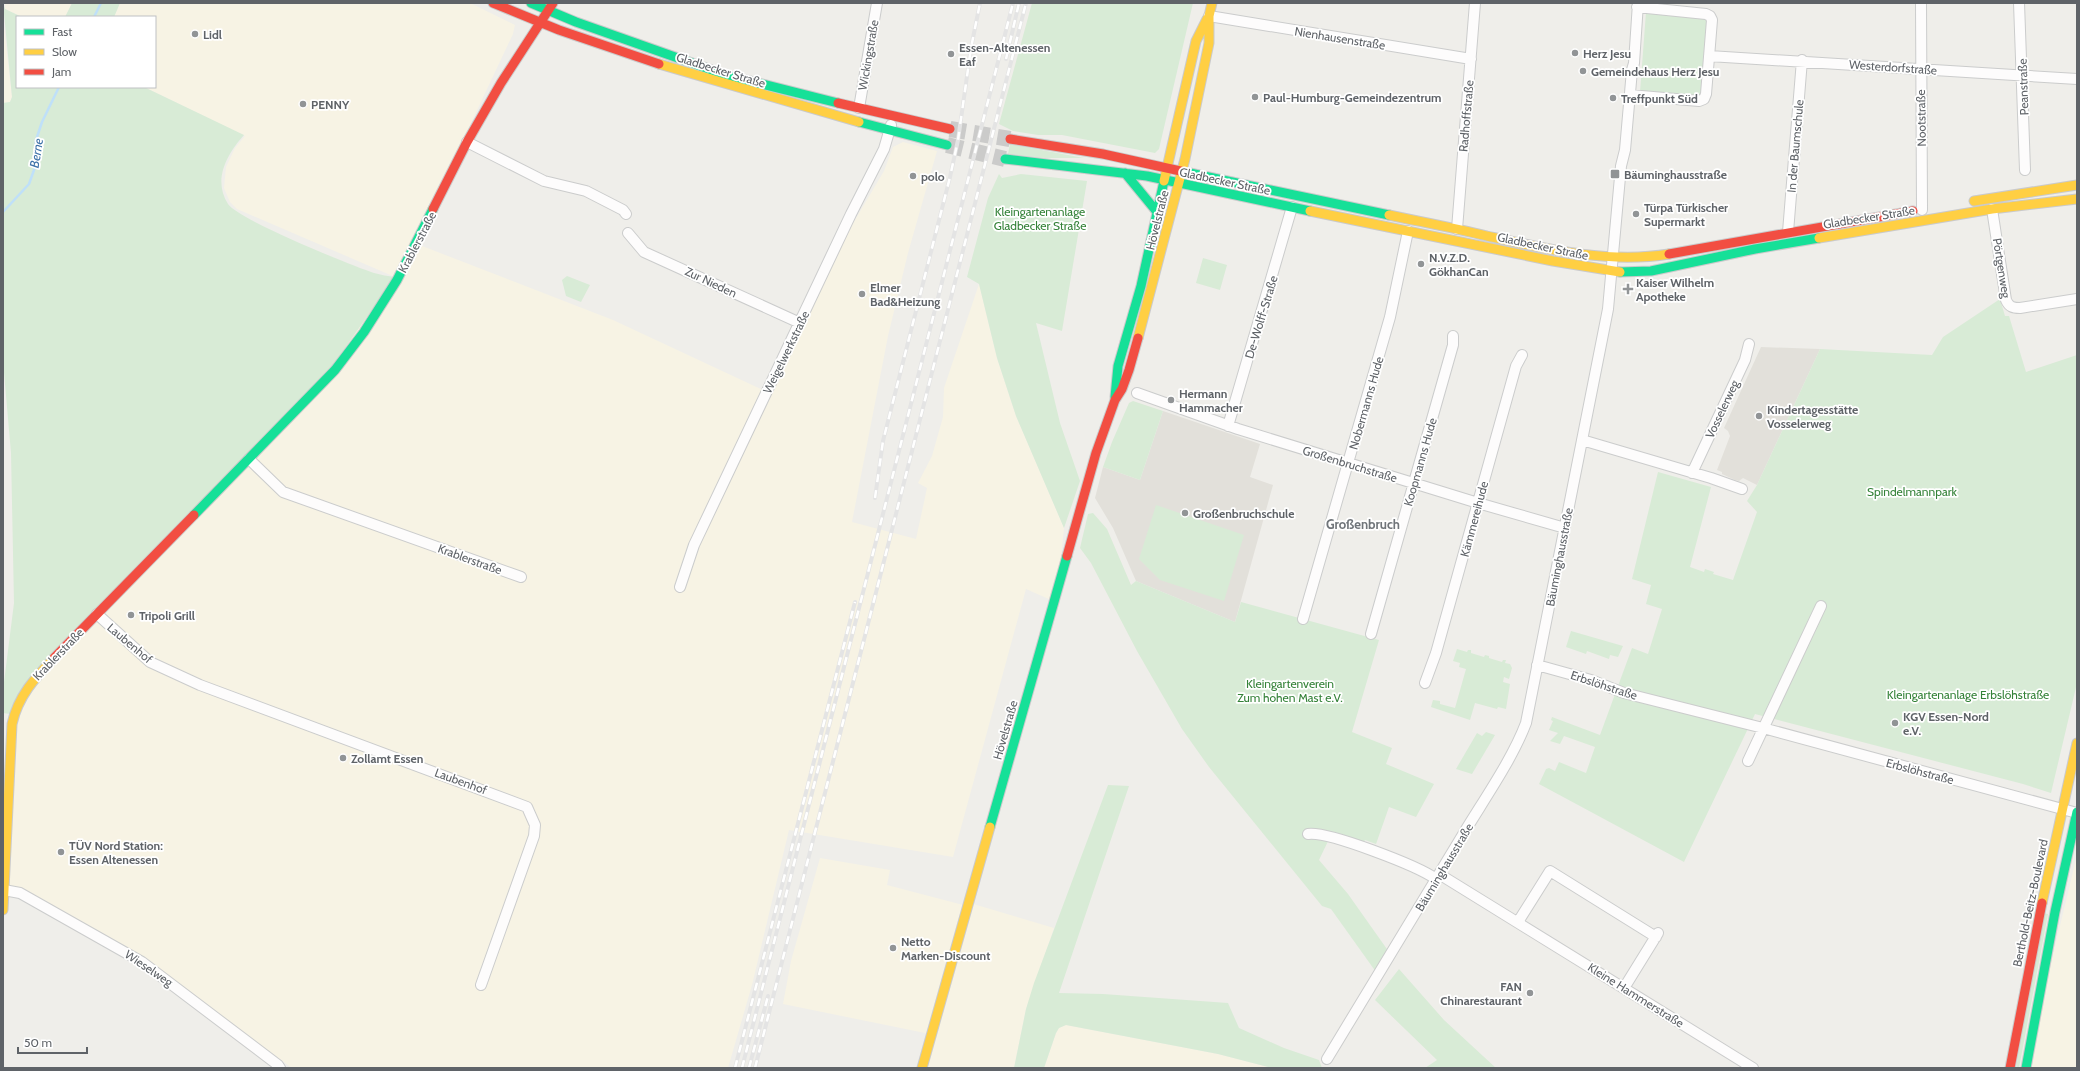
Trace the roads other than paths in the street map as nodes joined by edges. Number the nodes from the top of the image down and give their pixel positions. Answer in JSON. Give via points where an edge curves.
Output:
{"nodes":[{"id":1,"x":493,"y":3,"type":"edge"},
{"id":2,"x":532,"y":3,"type":"edge"},
{"id":3,"x":877,"y":3,"type":"edge"},
{"id":4,"x":1212,"y":3,"type":"edge"},
{"id":5,"x":1475,"y":3,"type":"edge"},
{"id":6,"x":1921,"y":3,"type":"edge"},
{"id":7,"x":2019,"y":3,"type":"edge"},
{"id":8,"x":1638,"y":5,"type":"edge"},
{"id":9,"x":551,"y":7,"type":"edge"},
{"id":10,"x":1208,"y":16,"type":"junction"},
{"id":11,"x":540,"y":24,"type":"junction"},
{"id":12,"x":1709,"y":56,"type":"junction"},
{"id":13,"x":1471,"y":59,"type":"junction"},
{"id":14,"x":1802,"y":60,"type":"junction"},
{"id":15,"x":1920,"y":69,"type":"junction"},
{"id":16,"x":2022,"y":75,"type":"junction"},
{"id":17,"x":2077,"y":79,"type":"edge"},
{"id":18,"x":1630,"y":95,"type":"junction"},
{"id":19,"x":860,"y":108,"type":"junction"},
{"id":20,"x":893,"y":117,"type":"junction"},
{"id":21,"x":950,"y":129,"type":"tunnel mouth"},
{"id":22,"x":890,"y":130,"type":"junction"},
{"id":23,"x":1010,"y":139,"type":"tunnel mouth"},
{"id":24,"x":467,"y":142,"type":"junction"},
{"id":25,"x":947,"y":145,"type":"tunnel mouth"},
{"id":26,"x":1006,"y":160,"type":"tunnel mouth"},
{"id":27,"x":1168,"y":167,"type":"junction"},
{"id":28,"x":1182,"y":170,"type":"junction"},
{"id":29,"x":2025,"y":170,"type":"dead end"},
{"id":30,"x":1125,"y":173,"type":"junction"},
{"id":31,"x":1164,"y":180,"type":"junction"},
{"id":32,"x":1178,"y":184,"type":"junction"},
{"id":33,"x":2077,"y":185,"type":"edge"},
{"id":34,"x":2077,"y":199,"type":"edge"},
{"id":35,"x":1966,"y":203,"type":"dead end"},
{"id":36,"x":1292,"y":207,"type":"junction"},
{"id":37,"x":1925,"y":209,"type":"joint"},
{"id":38,"x":1992,"y":209,"type":"junction"},
{"id":39,"x":1157,"y":212,"type":"junction"},
{"id":40,"x":626,"y":214,"type":"dead end"},
{"id":41,"x":1457,"y":229,"type":"junction"},
{"id":42,"x":1408,"y":231,"type":"junction"},
{"id":43,"x":1788,"y":232,"type":"junction"},
{"id":44,"x":628,"y":233,"type":"dead end"},
{"id":45,"x":1614,"y":257,"type":"junction"},
{"id":46,"x":1613,"y":272,"type":"junction"},
{"id":47,"x":2077,"y":299,"type":"edge"},
{"id":48,"x":800,"y":323,"type":"junction"},
{"id":49,"x":1453,"y":336,"type":"dead end"},
{"id":50,"x":1748,"y":344,"type":"dead end"},
{"id":51,"x":1522,"y":355,"type":"dead end"},
{"id":52,"x":1137,"y":394,"type":"dead end"},
{"id":53,"x":1115,"y":400,"type":"junction"},
{"id":54,"x":1228,"y":426,"type":"junction"},
{"id":55,"x":1582,"y":440,"type":"junction"},
{"id":56,"x":249,"y":459,"type":"junction"},
{"id":57,"x":1349,"y":463,"type":"junction"},
{"id":58,"x":1692,"y":473,"type":"junction"},
{"id":59,"x":1414,"y":484,"type":"junction"},
{"id":60,"x":1742,"y":490,"type":"dead end"},
{"id":61,"x":1478,"y":503,"type":"junction"},
{"id":62,"x":1565,"y":528,"type":"junction"},
{"id":63,"x":521,"y":577,"type":"dead end"},
{"id":64,"x":680,"y":587,"type":"dead end"},
{"id":65,"x":1821,"y":606,"type":"dead end"},
{"id":66,"x":97,"y":614,"type":"junction"},
{"id":67,"x":1303,"y":619,"type":"dead end"},
{"id":68,"x":1371,"y":634,"type":"dead end"},
{"id":69,"x":1537,"y":665,"type":"junction"},
{"id":70,"x":1425,"y":683,"type":"dead end"},
{"id":71,"x":8,"y":716,"type":"edge"},
{"id":72,"x":1763,"y":728,"type":"junction"},
{"id":73,"x":2077,"y":743,"type":"edge"},
{"id":74,"x":1748,"y":761,"type":"dead end"},
{"id":75,"x":2061,"y":809,"type":"junction"},
{"id":76,"x":2077,"y":812,"type":"edge"},
{"id":77,"x":1308,"y":834,"type":"dead end"},
{"id":78,"x":1438,"y":876,"type":"junction"},
{"id":79,"x":4,"y":890,"type":"edge"},
{"id":80,"x":2044,"y":892,"type":"junction"},
{"id":81,"x":2057,"y":898,"type":"junction"},
{"id":82,"x":3,"y":910,"type":"edge"},
{"id":83,"x":1518,"y":922,"type":"junction"},
{"id":84,"x":481,"y":985,"type":"dead end"},
{"id":85,"x":1624,"y":988,"type":"junction"},
{"id":86,"x":1327,"y":1059,"type":"dead end"},
{"id":87,"x":280,"y":1068,"type":"edge"},
{"id":88,"x":922,"y":1068,"type":"edge"},
{"id":89,"x":1753,"y":1068,"type":"edge"},
{"id":90,"x":2010,"y":1068,"type":"edge"},
{"id":91,"x":2026,"y":1068,"type":"edge"}],
"edges":[{"from":1,"to":11,"type":"main road","name":"Gladbecker Straße"},
{"from":2,"to":9,"type":"main road","name":"Gladbecker Straße"},
{"from":3,"to":19,"type":"street","name":"Wickingstraße"},
{"from":4,"to":10,"type":"main road","name":"Hövelstraße"},
{"from":5,"to":13,"type":"street","name":"Radhoffstraße"},
{"from":6,"to":15,"type":"street","name":"Nootstraße"},
{"from":7,"to":16,"type":"street","name":"Peanstraße"},
{"from":8,"to":12,"type":"street","via":[[1710,16],[1712,20]]},
{"from":8,"to":18,"type":"street","name":"Bäuminghausstraße"},
{"from":9,"to":11,"type":"main road","name":"Krablerstraße"},
{"from":9,"to":19,"type":"main road","name":"Gladbecker Straße","via":[[642,46],[726,74]]},
{"from":10,"to":13,"type":"street","name":"Nienhausenstraße"},
{"from":10,"to":27,"type":"main road","name":"Hövelstraße","via":[[1196,41]]},
{"from":10,"to":28,"type":"main road","name":"Hövelstraße","via":[[1209,43]]},
{"from":11,"to":22,"type":"main road","name":"Gladbecker Straße","via":[[738,89]]},
{"from":11,"to":24,"type":"main road","name":"Krablerstraße"},
{"from":12,"to":14,"type":"street","name":"Westerdorfstraße"},
{"from":12,"to":18,"type":"street","via":[[1706,94],[1700,101]]},
{"from":13,"to":41,"type":"street","name":"Radhoffstraße"},
{"from":14,"to":15,"type":"street","name":"Westerdorfstraße"},
{"from":14,"to":43,"type":"street","name":"In der Baumschule"},
{"from":15,"to":16,"type":"street","name":"Westerdorfstraße"},
{"from":15,"to":37,"type":"street","name":"Nootstraße"},
{"from":16,"to":17,"type":"street","name":"Westerdorfstraße"},
{"from":16,"to":29,"type":"street","name":"Peanstraße"},
{"from":18,"to":45,"type":"street","name":"Bäuminghausstraße"},
{"from":19,"to":20,"type":"main road","name":"Gladbecker Straße"},
{"from":20,"to":21,"type":"main road","name":"Gladbecker Straße"},
{"from":20,"to":22,"type":"street","name":"Weigelwerkstraße"},
{"from":22,"to":25,"type":"main road","name":"Gladbecker Straße"},
{"from":22,"to":48,"type":"street","name":"Weigelwerkstraße","via":[[877,163]]},
{"from":23,"to":27,"type":"main road","name":"Gladbecker Straße"},
{"from":24,"to":40,"type":"street","via":[[544,181],[586,191]]},
{"from":24,"to":56,"type":"main road","name":"Krablerstraße","via":[[405,265],[364,332],[335,370]]},
{"from":26,"to":30,"type":"main road","name":"Gladbecker Straße"},
{"from":27,"to":28,"type":"main road","name":"Gladbecker Straße"},
{"from":27,"to":31,"type":"main road","name":"Hövelstraße"},
{"from":28,"to":32,"type":"main road","name":"Hövelstraße"},
{"from":28,"to":41,"type":"main road","name":"Gladbecker Straße"},
{"from":30,"to":31,"type":"main road","name":"Gladbecker Straße"},
{"from":30,"to":39,"type":"main road"},
{"from":31,"to":32,"type":"main road","name":"Gladbecker Straße"},
{"from":31,"to":39,"type":"main road","name":"Hövelstraße"},
{"from":32,"to":36,"type":"main road","name":"Gladbecker Straße"},
{"from":32,"to":53,"type":"main road","name":"Hövelstraße","via":[[1129,370]]},
{"from":33,"to":35,"type":"main road"},
{"from":34,"to":38,"type":"main road","name":"Gladbecker Straße"},
{"from":36,"to":42,"type":"main road","name":"Gladbecker Straße"},
{"from":36,"to":54,"type":"street","name":"De-Wolff-Straße"},
{"from":37,"to":43,"type":"main road","name":"Gladbecker Straße"},
{"from":38,"to":46,"type":"main road","name":"Gladbecker Straße","via":[[1755,249],[1651,271]]},
{"from":38,"to":47,"type":"street","name":"Pörtgenweg","via":[[2008,305],[2020,308]]},
{"from":39,"to":53,"type":"main road","name":"Hövelstraße","via":[[1141,286],[1117,371]]},
{"from":41,"to":45,"type":"main road","name":"Gladbecker Straße","via":[[1567,251]]},
{"from":42,"to":46,"type":"main road","name":"Gladbecker Straße"},
{"from":42,"to":57,"type":"street","name":"Nobermanns Hude","via":[[1390,317]]},
{"from":43,"to":45,"type":"main road","name":"Gladbecker Straße","via":[[1661,255]]},
{"from":44,"to":48,"type":"street","name":"Zur Nieden","via":[[644,252]]},
{"from":45,"to":46,"type":"street","name":"Bäuminghausstraße"},
{"from":46,"to":55,"type":"street","name":"Bäuminghausstraße"},
{"from":48,"to":64,"type":"street","name":"Weigelwerkstraße","via":[[697,538]]},
{"from":49,"to":59,"type":"street","name":"Koopmanns Hude","via":[[1453,345]]},
{"from":50,"to":58,"type":"street","name":"Vosselerweg","via":[[1745,360]]},
{"from":51,"to":61,"type":"street","name":"Kämmereihude","via":[[1516,366]]},
{"from":52,"to":54,"type":"street","name":"Großenbruchstraße"},
{"from":53,"to":88,"type":"main road","name":"Hövelstraße","via":[[1096,452]]},
{"from":54,"to":57,"type":"street","name":"Großenbruchstraße"},
{"from":55,"to":58,"type":"street"},
{"from":55,"to":62,"type":"street","name":"Bäuminghausstraße"},
{"from":56,"to":63,"type":"street","name":"Krablerstraße","via":[[283,492]]},
{"from":56,"to":66,"type":"main road","name":"Krablerstraße"},
{"from":57,"to":59,"type":"street","name":"Großenbruchstraße"},
{"from":57,"to":67,"type":"street","name":"Nobermanns Hude"},
{"from":58,"to":60,"type":"street"},
{"from":59,"to":61,"type":"street","name":"Großenbruchstraße"},
{"from":59,"to":68,"type":"street","name":"Koopmanns Hude"},
{"from":61,"to":62,"type":"street","name":"Großenbruchstraße"},
{"from":61,"to":70,"type":"street","name":"Kämmereihude","via":[[1436,653]]},
{"from":62,"to":69,"type":"street","name":"Bäuminghausstraße"},
{"from":65,"to":72,"type":"street"},
{"from":66,"to":71,"type":"main road","name":"Krablerstraße","via":[[31,682]]},
{"from":66,"to":84,"type":"street","name":"Laubenhof","via":[[150,662],[200,684],[527,807],[535,825],[534,836]]},
{"from":69,"to":72,"type":"street","name":"Erbslöhstraße","via":[[1591,680],[1624,693]]},
{"from":69,"to":78,"type":"street","name":"Bäuminghausstraße","via":[[1522,734]]},
{"from":71,"to":79,"type":"main road","name":"Krablerstraße"},
{"from":72,"to":74,"type":"street"},
{"from":72,"to":75,"type":"street","name":"Erbslöhstraße"},
{"from":73,"to":75,"type":"main road","name":"Berthold-Beitz-Boulevard"},
{"from":75,"to":76,"type":"street","name":"Erbslöhstraße"},
{"from":75,"to":80,"type":"main road","name":"Berthold-Beitz-Boulevard"},
{"from":76,"to":81,"type":"main road"},
{"from":77,"to":78,"type":"street","name":"Kleine Hammerstraße","via":[[1329,836]]},
{"from":78,"to":83,"type":"street","name":"Kleine Hammerstraße"},
{"from":78,"to":86,"type":"street","name":"Bäuminghausstraße"},
{"from":79,"to":82,"type":"main road","name":"Krablerstraße"},
{"from":79,"to":87,"type":"street","name":"Wieselweg","via":[[20,893],[136,958]]},
{"from":80,"to":81,"type":"street"},
{"from":80,"to":90,"type":"main road","name":"Berthold-Beitz-Boulevard"},
{"from":81,"to":91,"type":"main road"},
{"from":83,"to":85,"type":"street","name":"Kleine Hammerstraße"},
{"from":83,"to":85,"type":"street","via":[[1550,871],[1657,935]]},
{"from":85,"to":89,"type":"street","name":"Kleine Hammerstraße"}]}
